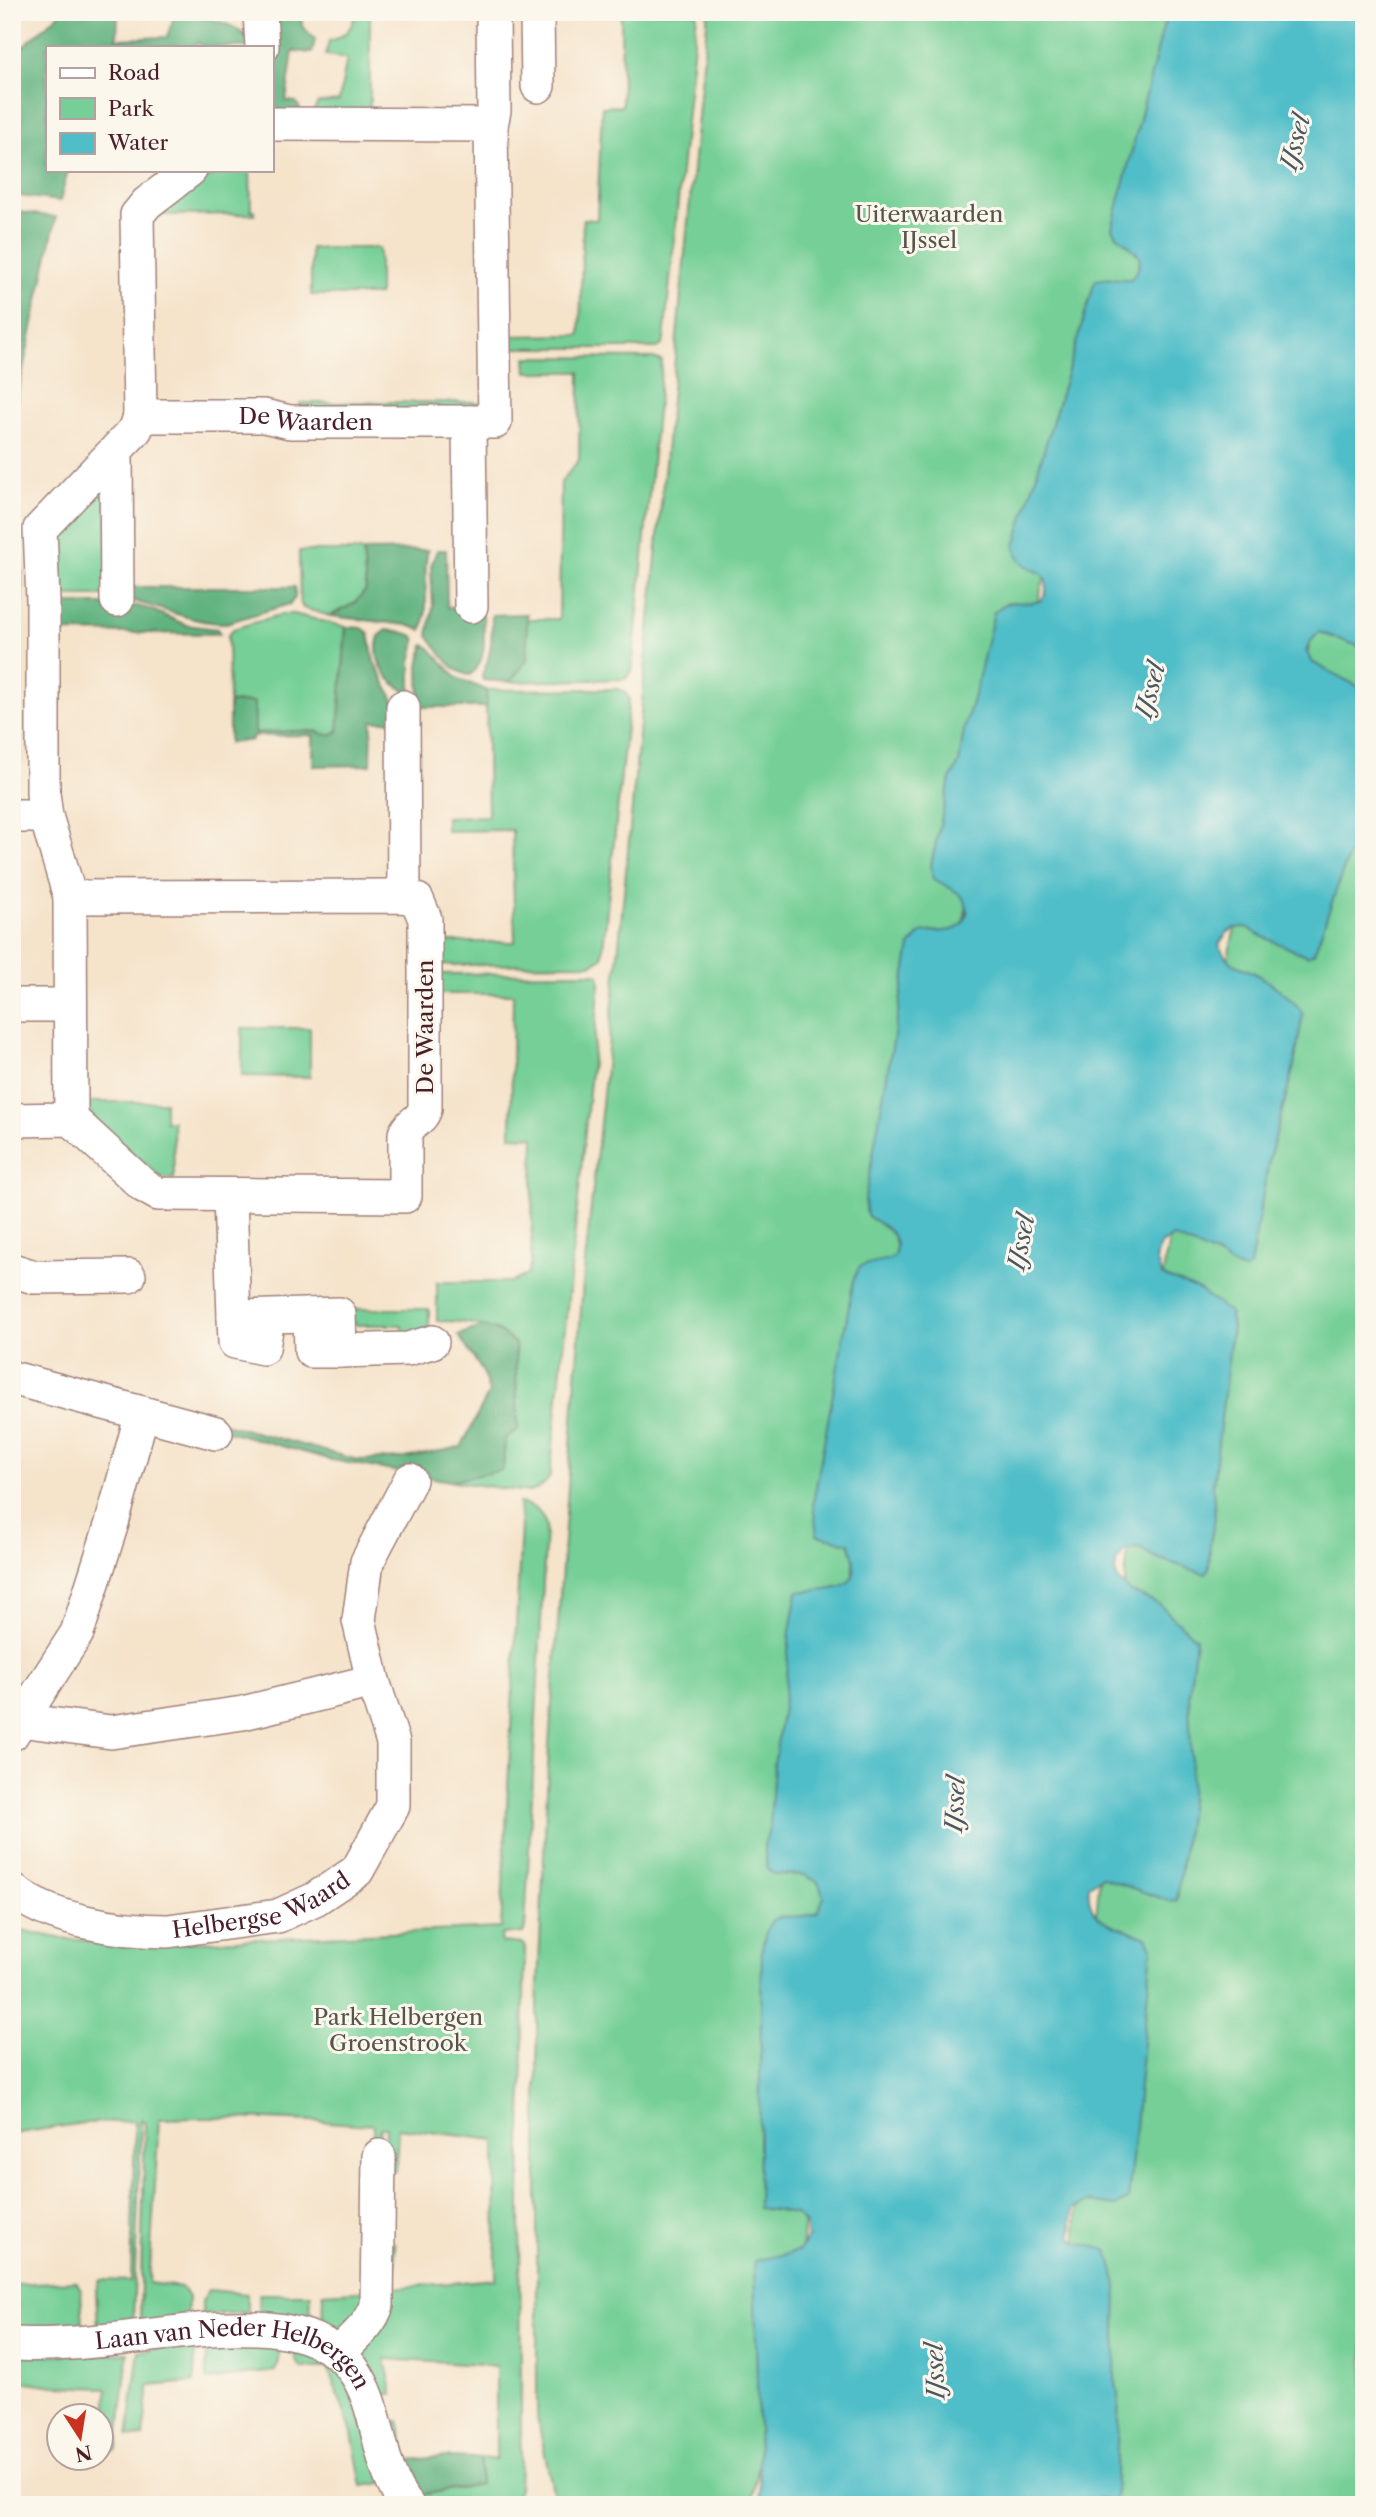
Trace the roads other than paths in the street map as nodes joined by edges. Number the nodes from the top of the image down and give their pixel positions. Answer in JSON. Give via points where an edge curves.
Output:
{"nodes":[{"id":1,"x":259,"y":12,"type":"edge"},
{"id":2,"x":493,"y":12,"type":"edge"},
{"id":3,"x":537,"y":12,"type":"edge"},
{"id":4,"x":261,"y":46,"type":"edge"},
{"id":5,"x":538,"y":86,"type":"dead end"},
{"id":6,"x":273,"y":124,"type":"edge"},
{"id":7,"x":491,"y":125,"type":"junction"},
{"id":8,"x":187,"y":172,"type":"edge"},
{"id":9,"x":140,"y":416,"type":"junction"},
{"id":10,"x":469,"y":422,"type":"junction"},
{"id":11,"x":116,"y":452,"type":"junction"},
{"id":12,"x":26,"y":529,"type":"edge"},
{"id":13,"x":117,"y":600,"type":"dead end"},
{"id":14,"x":471,"y":606,"type":"dead end"},
{"id":15,"x":403,"y":707,"type":"dead end"},
{"id":16,"x":12,"y":816,"type":"edge"},
{"id":17,"x":46,"y":816,"type":"junction"},
{"id":18,"x":404,"y":896,"type":"junction"},
{"id":19,"x":70,"y":897,"type":"junction"},
{"id":20,"x":12,"y":1005,"type":"edge"},
{"id":21,"x":70,"y":1005,"type":"junction"},
{"id":22,"x":71,"y":1119,"type":"junction"},
{"id":23,"x":12,"y":1120,"type":"edge"},
{"id":24,"x":230,"y":1196,"type":"junction"},
{"id":25,"x":12,"y":1270,"type":"edge"},
{"id":26,"x":129,"y":1276,"type":"dead end"},
{"id":27,"x":432,"y":1342,"type":"dead end"},
{"id":28,"x":12,"y":1378,"type":"edge"},
{"id":29,"x":142,"y":1413,"type":"junction"},
{"id":30,"x":216,"y":1433,"type":"dead end"},
{"id":31,"x":410,"y":1480,"type":"dead end"},
{"id":32,"x":373,"y":1681,"type":"junction"},
{"id":33,"x":14,"y":1725,"type":"edge"},
{"id":34,"x":12,"y":1889,"type":"edge"},
{"id":35,"x":379,"y":2156,"type":"dead end"},
{"id":36,"x":12,"y":2344,"type":"edge"},
{"id":37,"x":338,"y":2354,"type":"junction"},
{"id":38,"x":407,"y":2505,"type":"edge"}],
"edges":[{"from":1,"to":4,"type":"street"},
{"from":2,"to":7,"type":"street","name":"De Waarden"},
{"from":3,"to":5,"type":"street"},
{"from":6,"to":7,"type":"street"},
{"from":7,"to":10,"type":"street","name":"De Waarden","via":[[495,422]]},
{"from":8,"to":9,"type":"street","via":[[137,215]]},
{"from":9,"to":10,"type":"street","name":"De Waarden"},
{"from":9,"to":11,"type":"street","via":[[136,429]]},
{"from":10,"to":14,"type":"street"},
{"from":11,"to":12,"type":"street"},
{"from":11,"to":13,"type":"street"},
{"from":12,"to":17,"type":"street","via":[[43,600]]},
{"from":15,"to":18,"type":"street"},
{"from":16,"to":17,"type":"street"},
{"from":17,"to":19,"type":"street"},
{"from":18,"to":19,"type":"street"},
{"from":18,"to":24,"type":"street","name":"De Waarden","via":[[417,900],[425,919],[425,1109],[405,1134],[405,1196]]},
{"from":19,"to":21,"type":"street"},
{"from":20,"to":21,"type":"street"},
{"from":21,"to":22,"type":"street"},
{"from":22,"to":23,"type":"street"},
{"from":22,"to":24,"type":"street","name":"De Waarden","via":[[158,1194]]},
{"from":24,"to":27,"type":"street","via":[[233,1317],[339,1314],[340,1350],[408,1349]]},
{"from":25,"to":26,"type":"street","via":[[34,1277]]},
{"from":28,"to":29,"type":"street"},
{"from":29,"to":30,"type":"street"},
{"from":29,"to":33,"type":"street","via":[[77,1633]]},
{"from":31,"to":32,"type":"street","name":"Helbergse Waard","via":[[367,1562],[359,1620]]},
{"from":32,"to":33,"type":"street","via":[[243,1713],[111,1732]]},
{"from":32,"to":34,"type":"street","name":"Helbergse Waard","via":[[393,1742],[393,1806],[356,1871],[315,1899],[278,1916],[151,1931],[75,1921],[21,1898]]},
{"from":35,"to":37,"type":"street","via":[[374,2315]]},
{"from":36,"to":37,"type":"street","name":"Laan van Neder Helbergen","via":[[279,2329],[306,2336]]},
{"from":37,"to":38,"type":"street","name":"Laan van Neder Helbergen","via":[[360,2379],[398,2495]]}]}
